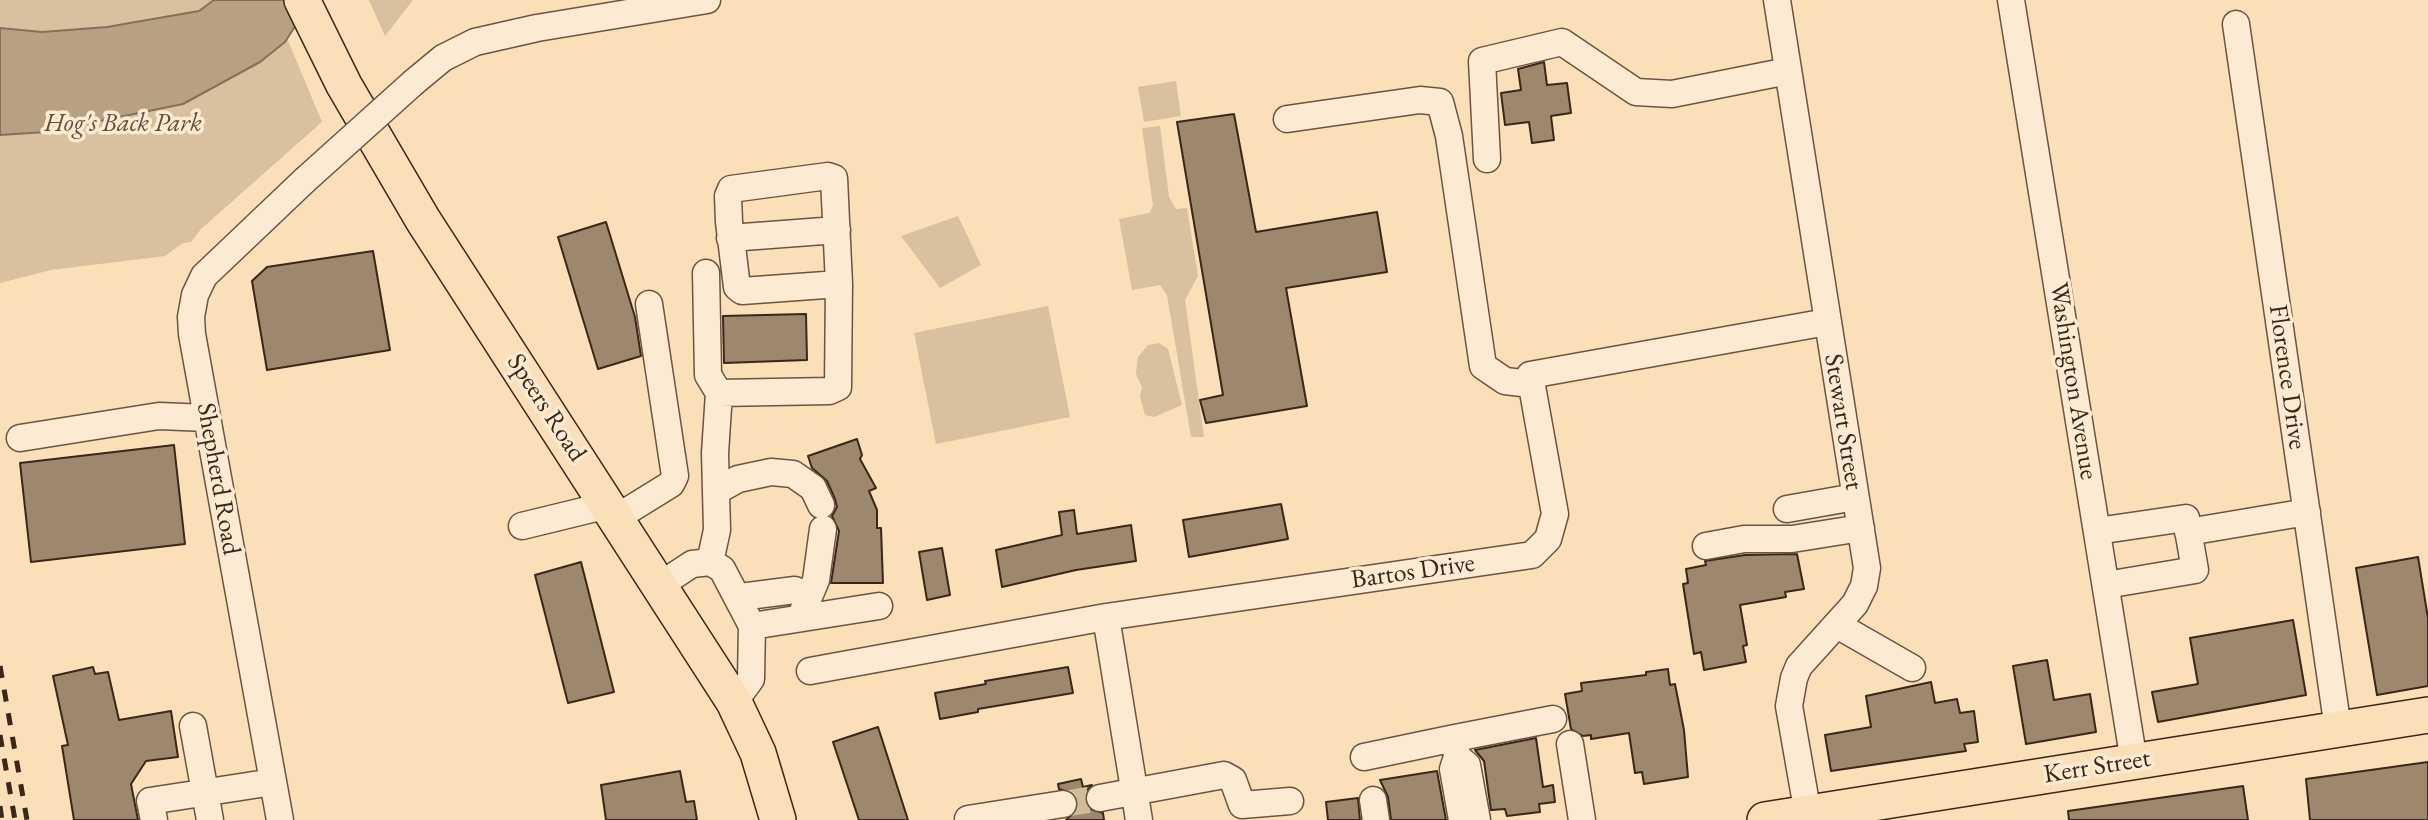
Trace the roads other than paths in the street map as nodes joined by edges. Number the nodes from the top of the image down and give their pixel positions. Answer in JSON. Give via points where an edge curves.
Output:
{"nodes":[{"id":1,"x":302,"y":0,"type":"edge"},
{"id":2,"x":707,"y":0,"type":"edge"},
{"id":3,"x":1777,"y":0,"type":"edge"},
{"id":4,"x":2011,"y":0,"type":"edge"},
{"id":5,"x":634,"y":6,"type":"edge"},
{"id":6,"x":2236,"y":24,"type":"dead end"},
{"id":7,"x":1788,"y":71,"type":"junction"},
{"id":8,"x":1287,"y":119,"type":"dead end"},
{"id":9,"x":1487,"y":159,"type":"dead end"},
{"id":10,"x":837,"y":230,"type":"junction"},
{"id":11,"x":730,"y":238,"type":"junction"},
{"id":12,"x":733,"y":271,"type":"junction"},
{"id":13,"x":839,"y":284,"type":"junction"},
{"id":14,"x":649,"y":304,"type":"dead end"},
{"id":15,"x":1827,"y":322,"type":"junction"},
{"id":16,"x":1531,"y":384,"type":"junction"},
{"id":17,"x":719,"y":393,"type":"junction"},
{"id":18,"x":207,"y":418,"type":"junction"},
{"id":19,"x":20,"y":438,"type":"dead end"},
{"id":20,"x":718,"y":490,"type":"junction"},
{"id":21,"x":1855,"y":497,"type":"junction"},
{"id":22,"x":1787,"y":509,"type":"dead end"},
{"id":23,"x":612,"y":512,"type":"junction"},
{"id":24,"x":2307,"y":512,"type":"junction"},
{"id":25,"x":522,"y":526,"type":"dead end"},
{"id":26,"x":1861,"y":528,"type":"junction"},
{"id":27,"x":2097,"y":531,"type":"junction"},
{"id":28,"x":2188,"y":532,"type":"junction"},
{"id":29,"x":1706,"y":546,"type":"dead end"},
{"id":30,"x":710,"y":562,"type":"junction"},
{"id":31,"x":660,"y":585,"type":"junction"},
{"id":32,"x":2106,"y":585,"type":"junction"},
{"id":33,"x":795,"y":590,"type":"dead end"},
{"id":34,"x":740,"y":597,"type":"junction"},
{"id":35,"x":878,"y":606,"type":"dead end"},
{"id":36,"x":801,"y":616,"type":"junction"},
{"id":37,"x":1106,"y":617,"type":"junction"},
{"id":38,"x":1837,"y":625,"type":"junction"},
{"id":39,"x":752,"y":626,"type":"junction"},
{"id":40,"x":1912,"y":668,"type":"dead end"},
{"id":41,"x":810,"y":671,"type":"dead end"},
{"id":42,"x":734,"y":702,"type":"junction"},
{"id":43,"x":2428,"y":715,"type":"edge"},
{"id":44,"x":1553,"y":719,"type":"dead end"},
{"id":45,"x":193,"y":726,"type":"dead end"},
{"id":46,"x":2338,"y":729,"type":"junction"},
{"id":47,"x":1570,"y":744,"type":"dead end"},
{"id":48,"x":1456,"y":747,"type":"junction"},
{"id":49,"x":1364,"y":757,"type":"dead end"},
{"id":50,"x":2134,"y":762,"type":"junction"},
{"id":51,"x":273,"y":782,"type":"junction"},
{"id":52,"x":1134,"y":792,"type":"junction"},
{"id":53,"x":205,"y":793,"type":"junction"},
{"id":54,"x":1100,"y":798,"type":"tunnel mouth"},
{"id":55,"x":1290,"y":801,"type":"dead end"},
{"id":56,"x":1063,"y":804,"type":"tunnel mouth"},
{"id":57,"x":1808,"y":817,"type":"edge"},
{"id":58,"x":968,"y":819,"type":"edge"},
{"id":59,"x":154,"y":820,"type":"edge"},
{"id":60,"x":210,"y":820,"type":"edge"},
{"id":61,"x":280,"y":820,"type":"edge"},
{"id":62,"x":778,"y":820,"type":"edge"},
{"id":63,"x":1139,"y":820,"type":"edge"},
{"id":64,"x":1462,"y":820,"type":"edge"},
{"id":65,"x":1477,"y":820,"type":"edge"},
{"id":66,"x":1582,"y":820,"type":"edge"},
{"id":67,"x":1765,"y":820,"type":"edge"}],
"edges":[{"from":1,"to":23,"type":"main road","name":"Speers Road","via":[[344,85],[423,220]]},
{"from":2,"to":5,"type":"street","name":"Shepherd Road"},
{"from":3,"to":7,"type":"street","name":"Stewart Street"},
{"from":4,"to":27,"type":"street","name":"Washington Avenue"},
{"from":5,"to":18,"type":"street","name":"Shepherd Road","bridge":true,"via":[[475,42],[443,58],[214,265],[195,295],[192,334]]},
{"from":6,"to":24,"type":"street","name":"Florence Drive"},
{"from":7,"to":9,"type":"street","via":[[1672,94],[1636,92],[1562,42],[1482,61]]},
{"from":7,"to":15,"type":"street","name":"Stewart Street"},
{"from":8,"to":16,"type":"street","via":[[1420,100],[1440,102],[1483,366],[1506,381]]},
{"from":10,"to":11,"type":"street"},
{"from":10,"to":11,"type":"street","via":[[835,180],[828,176],[731,189]]},
{"from":10,"to":13,"type":"street"},
{"from":11,"to":12,"type":"street"},
{"from":12,"to":13,"type":"street","via":[[734,283],[742,291]]},
{"from":12,"to":17,"type":"street","via":[[695,274],[708,375]]},
{"from":13,"to":17,"type":"street","via":[[837,389]]},
{"from":14,"to":23,"type":"street","via":[[675,476],[671,484]]},
{"from":15,"to":16,"type":"street","via":[[1530,375]]},
{"from":15,"to":21,"type":"street","name":"Stewart Street"},
{"from":16,"to":37,"type":"street","name":"Bartos Drive","via":[[1555,514],[1548,538],[1532,555]]},
{"from":17,"to":20,"type":"street"},
{"from":18,"to":19,"type":"street","via":[[159,416]]},
{"from":18,"to":51,"type":"street","name":"Shepherd Road"},
{"from":20,"to":30,"type":"street"},
{"from":20,"to":36,"type":"street","via":[[738,479],[771,472],[793,474],[814,488],[822,517],[816,580]]},
{"from":21,"to":22,"type":"street"},
{"from":21,"to":26,"type":"street","name":"Stewart Street"},
{"from":23,"to":25,"type":"street"},
{"from":23,"to":31,"type":"main road","name":"Speers Road"},
{"from":24,"to":28,"type":"street"},
{"from":24,"to":46,"type":"street","name":"Florence Drive"},
{"from":26,"to":29,"type":"street"},
{"from":26,"to":38,"type":"street","name":"Stewart Street","via":[[1867,568],[1864,586]]},
{"from":27,"to":28,"type":"street","via":[[2186,518]]},
{"from":27,"to":32,"type":"street","name":"Washington Avenue"},
{"from":28,"to":32,"type":"street","via":[[2195,570]]},
{"from":30,"to":31,"type":"street","via":[[692,564]]},
{"from":30,"to":34,"type":"street","via":[[723,569]]},
{"from":31,"to":42,"type":"main road","name":"Speers Road"},
{"from":32,"to":50,"type":"street","name":"Washington Avenue"},
{"from":33,"to":34,"type":"street"},
{"from":34,"to":39,"type":"street"},
{"from":35,"to":36,"type":"street"},
{"from":36,"to":39,"type":"street"},
{"from":37,"to":41,"type":"street","name":"Bartos Drive"},
{"from":37,"to":52,"type":"street"},
{"from":38,"to":40,"type":"street"},
{"from":38,"to":57,"type":"street","name":"Stewart Street","via":[[1799,666],[1789,706]]},
{"from":39,"to":42,"type":"street","via":[[751,679]]},
{"from":42,"to":62,"type":"main road","name":"Speers Road","via":[[758,753]]},
{"from":43,"to":46,"type":"main road","name":"Kerr Street"},
{"from":44,"to":48,"type":"street"},
{"from":45,"to":53,"type":"street"},
{"from":46,"to":50,"type":"main road","name":"Kerr Street"},
{"from":47,"to":66,"type":"street"},
{"from":48,"to":49,"type":"street"},
{"from":48,"to":64,"type":"street","via":[[1453,769]]},
{"from":48,"to":65,"type":"street","via":[[1467,765]]},
{"from":50,"to":57,"type":"main road","name":"Kerr Street"},
{"from":51,"to":53,"type":"street"},
{"from":51,"to":61,"type":"street","name":"Shepherd Road"},
{"from":52,"to":54,"type":"street"},
{"from":52,"to":55,"type":"street","via":[[1224,775],[1233,780],[1242,805]]},
{"from":52,"to":63,"type":"street"},
{"from":53,"to":59,"type":"street","via":[[150,801]]},
{"from":53,"to":60,"type":"street"},
{"from":56,"to":58,"type":"street"},
{"from":57,"to":67,"type":"main road","name":"Kerr Street"}]}
